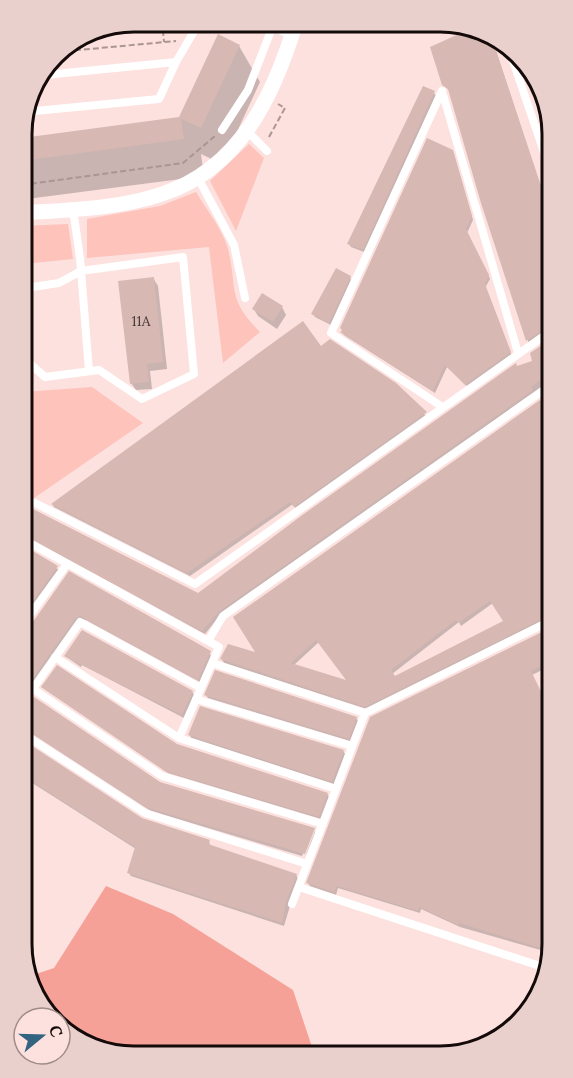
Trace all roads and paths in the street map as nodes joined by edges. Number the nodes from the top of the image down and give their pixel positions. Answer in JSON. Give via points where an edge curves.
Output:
{"nodes":[{"id":1,"x":163,"y":32,"type":"edge"},
{"id":2,"x":193,"y":32,"type":"edge"},
{"id":3,"x":270,"y":32,"type":"edge"},
{"id":4,"x":293,"y":32,"type":"edge"},
{"id":5,"x":188,"y":40,"type":"junction"},
{"id":6,"x":164,"y":42,"type":"junction"},
{"id":7,"x":75,"y":50,"type":"edge"},
{"id":8,"x":176,"y":62,"type":"junction"},
{"id":9,"x":514,"y":64,"type":"edge"},
{"id":10,"x":51,"y":74,"type":"edge"},
{"id":11,"x":34,"y":111,"type":"edge"},
{"id":12,"x":222,"y":130,"type":"joint"},
{"id":13,"x":248,"y":132,"type":"junction"},
{"id":14,"x":542,"y":146,"type":"edge"},
{"id":15,"x":267,"y":151,"type":"dead end"},
{"id":16,"x":198,"y":178,"type":"junction"},
{"id":17,"x":32,"y":184,"type":"edge"},
{"id":18,"x":74,"y":209,"type":"junction"},
{"id":19,"x":32,"y":212,"type":"edge"},
{"id":20,"x":81,"y":271,"type":"junction"},
{"id":21,"x":32,"y":287,"type":"edge"},
{"id":22,"x":245,"y":298,"type":"dead end"},
{"id":23,"x":542,"y":337,"type":"edge"},
{"id":24,"x":518,"y":352,"type":"junction"},
{"id":25,"x":32,"y":365,"type":"edge"},
{"id":26,"x":89,"y":371,"type":"junction"},
{"id":27,"x":542,"y":391,"type":"edge"},
{"id":28,"x":441,"y":406,"type":"junction"},
{"id":29,"x":35,"y":503,"type":"dead end"},
{"id":30,"x":32,"y":544,"type":"edge"},
{"id":31,"x":67,"y":564,"type":"junction"},
{"id":32,"x":32,"y":612,"type":"edge"},
{"id":33,"x":541,"y":625,"type":"edge"},
{"id":34,"x":208,"y":641,"type":"junction"},
{"id":35,"x":55,"y":657,"type":"junction"},
{"id":36,"x":212,"y":663,"type":"junction"},
{"id":37,"x":201,"y":687,"type":"junction"},
{"id":38,"x":33,"y":689,"type":"joint"},
{"id":39,"x":196,"y":699,"type":"junction"},
{"id":40,"x":365,"y":713,"type":"junction"},
{"id":41,"x":179,"y":738,"type":"junction"},
{"id":42,"x":32,"y":739,"type":"edge"},
{"id":43,"x":352,"y":746,"type":"junction"},
{"id":44,"x":336,"y":789,"type":"junction"},
{"id":45,"x":322,"y":824,"type":"junction"},
{"id":46,"x":307,"y":864,"type":"junction"},
{"id":47,"x":298,"y":887,"type":"junction"},
{"id":48,"x":292,"y":904,"type":"dead end"},
{"id":49,"x":539,"y":966,"type":"edge"}],
"edges":[{"from":1,"to":6,"type":"path"},
{"from":2,"to":5,"type":"lane"},
{"from":3,"to":12,"type":"lane","via":[[248,90]]},
{"from":4,"to":13,"type":"street","via":[[268,99]]},
{"from":5,"to":6,"type":"path"},
{"from":5,"to":8,"type":"lane"},
{"from":6,"to":7,"type":"path"},
{"from":8,"to":10,"type":"lane"},
{"from":8,"to":11,"type":"lane","via":[[159,99]]},
{"from":9,"to":14,"type":"lane"},
{"from":12,"to":17,"type":"path","via":[[183,163]]},
{"from":13,"to":15,"type":"lane"},
{"from":13,"to":16,"type":"street"},
{"from":16,"to":18,"type":"street","via":[[153,197]]},
{"from":16,"to":22,"type":"lane","via":[[234,245]]},
{"from":18,"to":19,"type":"street"},
{"from":18,"to":20,"type":"lane"},
{"from":20,"to":21,"type":"lane","via":[[59,283]]},
{"from":20,"to":26,"type":"lane"},
{"from":20,"to":26,"type":"lane","via":[[183,257],[194,374],[142,399],[99,370]]},
{"from":23,"to":24,"type":"lane"},
{"from":24,"to":28,"type":"lane"},
{"from":24,"to":28,"type":"lane","via":[[442,91],[331,333]]},
{"from":25,"to":26,"type":"lane","via":[[45,377]]},
{"from":27,"to":34,"type":"lane","via":[[223,616]]},
{"from":28,"to":29,"type":"lane","via":[[195,584]]},
{"from":30,"to":31,"type":"lane"},
{"from":31,"to":32,"type":"lane"},
{"from":31,"to":34,"type":"lane"},
{"from":33,"to":40,"type":"lane"},
{"from":34,"to":36,"type":"lane","via":[[219,647]]},
{"from":35,"to":37,"type":"lane","via":[[80,622]]},
{"from":35,"to":38,"type":"lane"},
{"from":35,"to":41,"type":"lane"},
{"from":36,"to":37,"type":"lane"},
{"from":36,"to":40,"type":"lane"},
{"from":37,"to":39,"type":"lane"},
{"from":38,"to":45,"type":"lane","via":[[162,776]]},
{"from":39,"to":41,"type":"lane"},
{"from":39,"to":43,"type":"lane"},
{"from":40,"to":43,"type":"lane"},
{"from":41,"to":44,"type":"lane"},
{"from":42,"to":46,"type":"lane","via":[[145,813]]},
{"from":43,"to":44,"type":"lane"},
{"from":44,"to":45,"type":"lane"},
{"from":45,"to":46,"type":"lane"},
{"from":46,"to":47,"type":"lane"},
{"from":47,"to":48,"type":"lane"},
{"from":47,"to":49,"type":"lane"}]}
